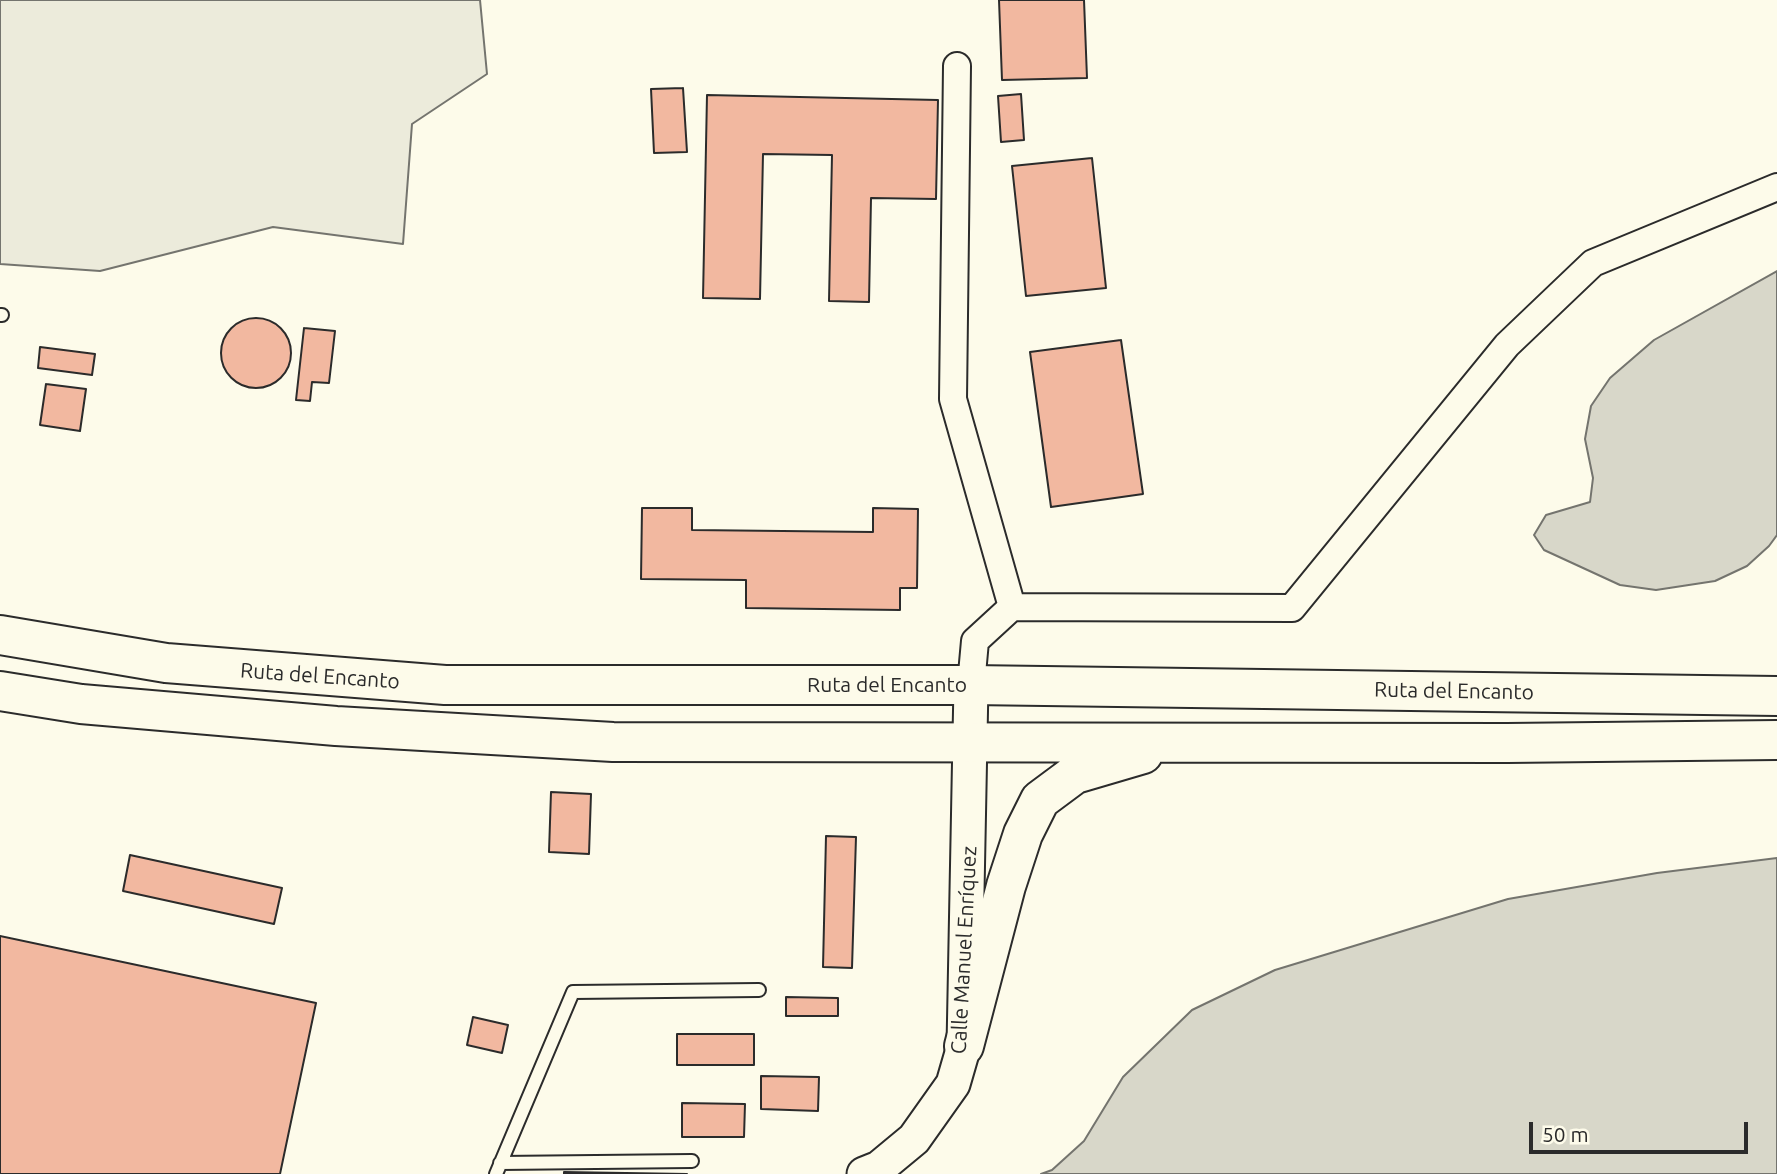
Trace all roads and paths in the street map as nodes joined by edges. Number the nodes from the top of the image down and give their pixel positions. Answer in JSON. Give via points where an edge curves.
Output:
{"nodes":[{"id":1,"x":957,"y":66,"type":"dead end"},
{"id":2,"x":1777,"y":187,"type":"edge"},
{"id":3,"x":1012,"y":607,"type":"junction"},
{"id":4,"x":0,"y":635,"type":"edge"},
{"id":5,"x":971,"y":685,"type":"junction"},
{"id":6,"x":0,"y":691,"type":"edge"},
{"id":7,"x":1777,"y":696,"type":"edge"},
{"id":8,"x":81,"y":704,"type":"junction"},
{"id":9,"x":0,"y":708,"type":"edge"},
{"id":10,"x":972,"y":740,"type":"junction"},
{"id":11,"x":1777,"y":740,"type":"edge"},
{"id":12,"x":1190,"y":741,"type":"junction"},
{"id":13,"x":759,"y":990,"type":"dead end"},
{"id":14,"x":964,"y":1046,"type":"junction"},
{"id":15,"x":692,"y":1161,"type":"dead end"},
{"id":16,"x":498,"y":1168,"type":"edge"},
{"id":17,"x":864,"y":1174,"type":"edge"}],
"edges":[{"from":1,"to":3,"type":"street","via":[[953,399]]},
{"from":2,"to":3,"type":"street","via":[[1594,263],[1507,345],[1292,608]]},
{"from":3,"to":5,"type":"street","via":[[975,641]]},
{"from":4,"to":5,"type":"main road","name":"Ruta del Encanto","via":[[166,663],[445,685]]},
{"from":5,"to":7,"type":"main road","name":"Ruta del Encanto"},
{"from":5,"to":10,"type":"street","name":"Calle Manuel Enríquez"},
{"from":6,"to":8,"type":"main road"},
{"from":8,"to":9,"type":"main road"},
{"from":8,"to":10,"type":"main road","via":[[613,742]]},
{"from":10,"to":12,"type":"main road"},
{"from":10,"to":14,"type":"street","name":"Calle Manuel Enríquez"},
{"from":11,"to":12,"type":"main road"},
{"from":12,"to":14,"type":"main road","via":[[1075,774],[1041,800],[1023,834],[1006,886]]},
{"from":13,"to":16,"type":"lane","via":[[573,992]]},
{"from":14,"to":17,"type":"street","name":"Calle Manuel Enríquez","via":[[953,1084],[914,1139],[879,1168]]},
{"from":15,"to":16,"type":"lane"}]}
